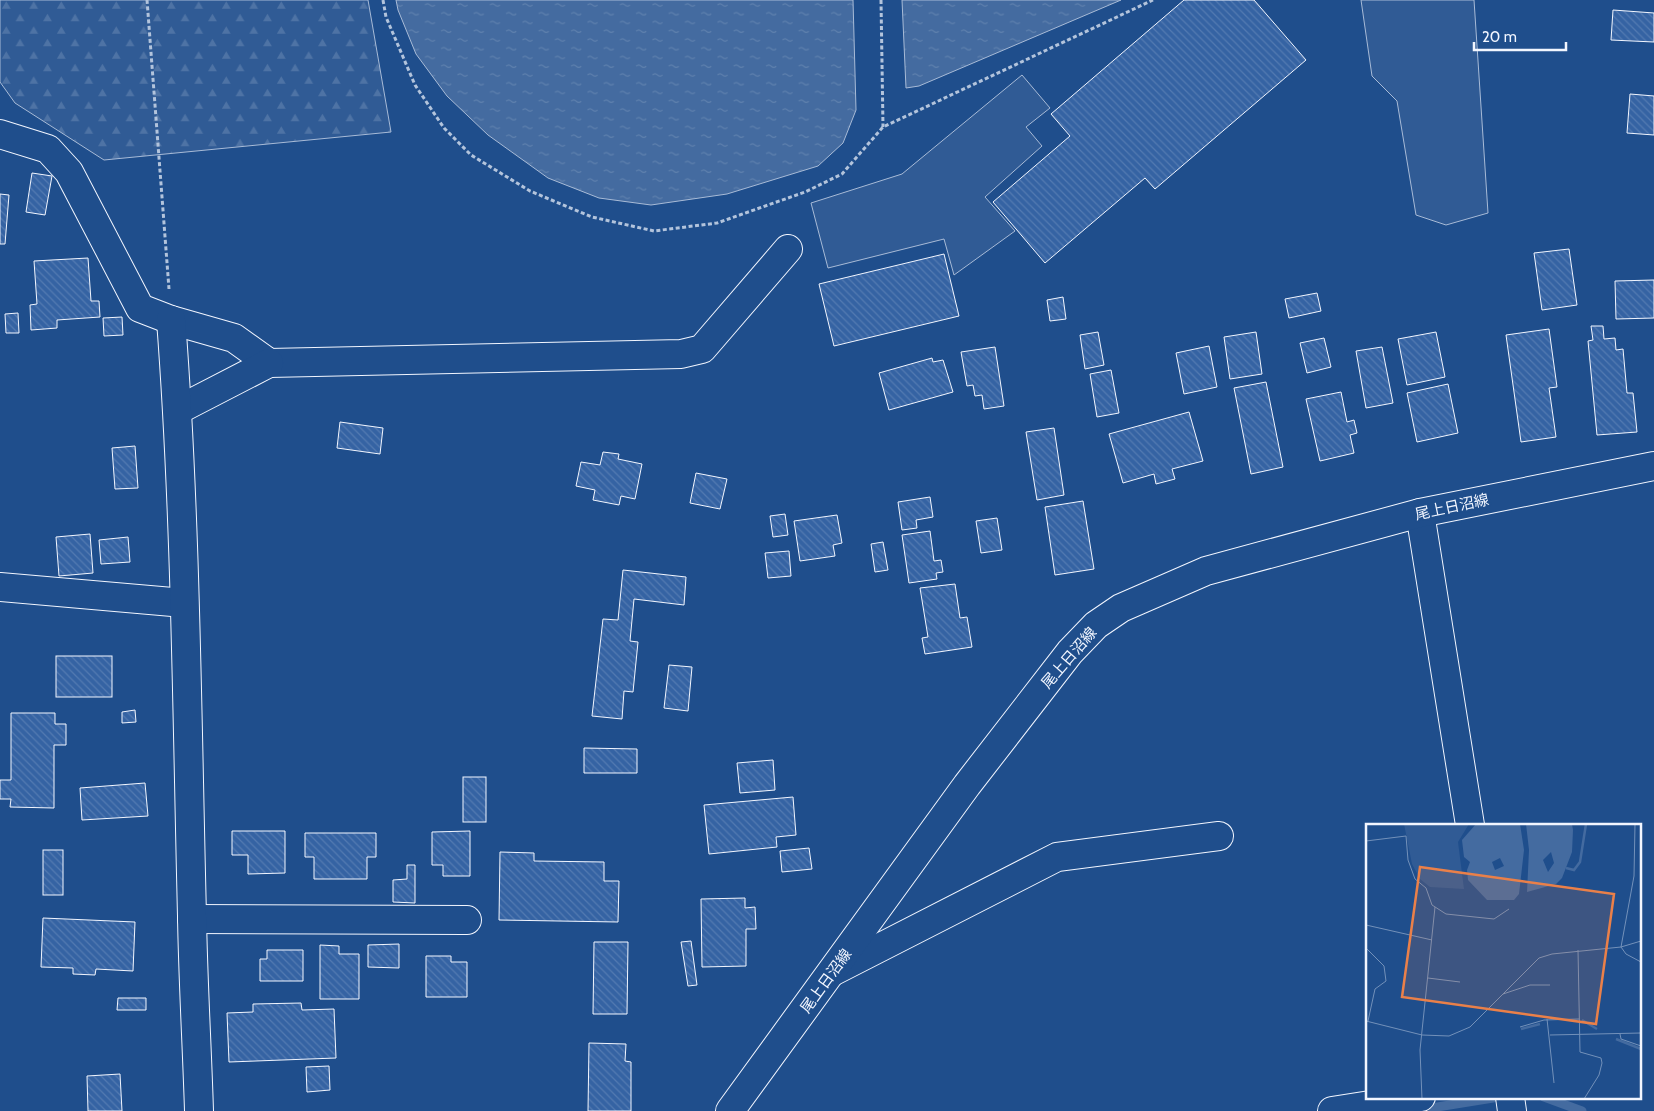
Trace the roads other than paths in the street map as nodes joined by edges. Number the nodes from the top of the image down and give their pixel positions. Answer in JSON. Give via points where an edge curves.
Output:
{"nodes":[{"id":1,"x":0,"y":134,"type":"edge"},
{"id":2,"x":788,"y":249,"type":"dead end"},
{"id":3,"x":171,"y":320,"type":"junction"},
{"id":4,"x":269,"y":362,"type":"junction"},
{"id":5,"x":178,"y":410,"type":"junction"},
{"id":6,"x":1654,"y":466,"type":"edge"},
{"id":7,"x":1420,"y":513,"type":"junction"},
{"id":8,"x":0,"y":587,"type":"edge"},
{"id":9,"x":184,"y":603,"type":"junction"},
{"id":10,"x":1470,"y":824,"type":"edge"},
{"id":11,"x":1219,"y":836,"type":"dead end"},
{"id":12,"x":192,"y":919,"type":"junction"},
{"id":13,"x":467,"y":920,"type":"dead end"},
{"id":14,"x":832,"y":972,"type":"junction"},
{"id":15,"x":1414,"y":1098,"type":"edge"},
{"id":16,"x":1510,"y":1098,"type":"edge"},
{"id":17,"x":199,"y":1111,"type":"edge"},
{"id":18,"x":730,"y":1111,"type":"edge"},
{"id":19,"x":1332,"y":1111,"type":"edge"},
{"id":20,"x":1512,"y":1111,"type":"edge"}],
"edges":[{"from":1,"to":3,"type":"street","via":[[48,149],[69,172],[140,308]]},
{"from":2,"to":4,"type":"street","via":[[702,348],[681,354]]},
{"from":3,"to":4,"type":"street","via":[[234,338]]},
{"from":3,"to":5,"type":"street"},
{"from":4,"to":5,"type":"street"},
{"from":5,"to":9,"type":"street"},
{"from":6,"to":7,"type":"street","name":"尾上日沼線"},
{"from":7,"to":10,"type":"street"},
{"from":7,"to":14,"type":"street","name":"尾上日沼線","via":[[1206,571],[1121,608],[1096,625],[1070,652],[968,785]]},
{"from":8,"to":9,"type":"street"},
{"from":9,"to":12,"type":"street"},
{"from":11,"to":14,"type":"street","via":[[1057,857]]},
{"from":12,"to":13,"type":"street"},
{"from":12,"to":17,"type":"street"},
{"from":14,"to":18,"type":"street","name":"尾上日沼線"},
{"from":15,"to":19,"type":"street"},
{"from":16,"to":20,"type":"street"}]}
